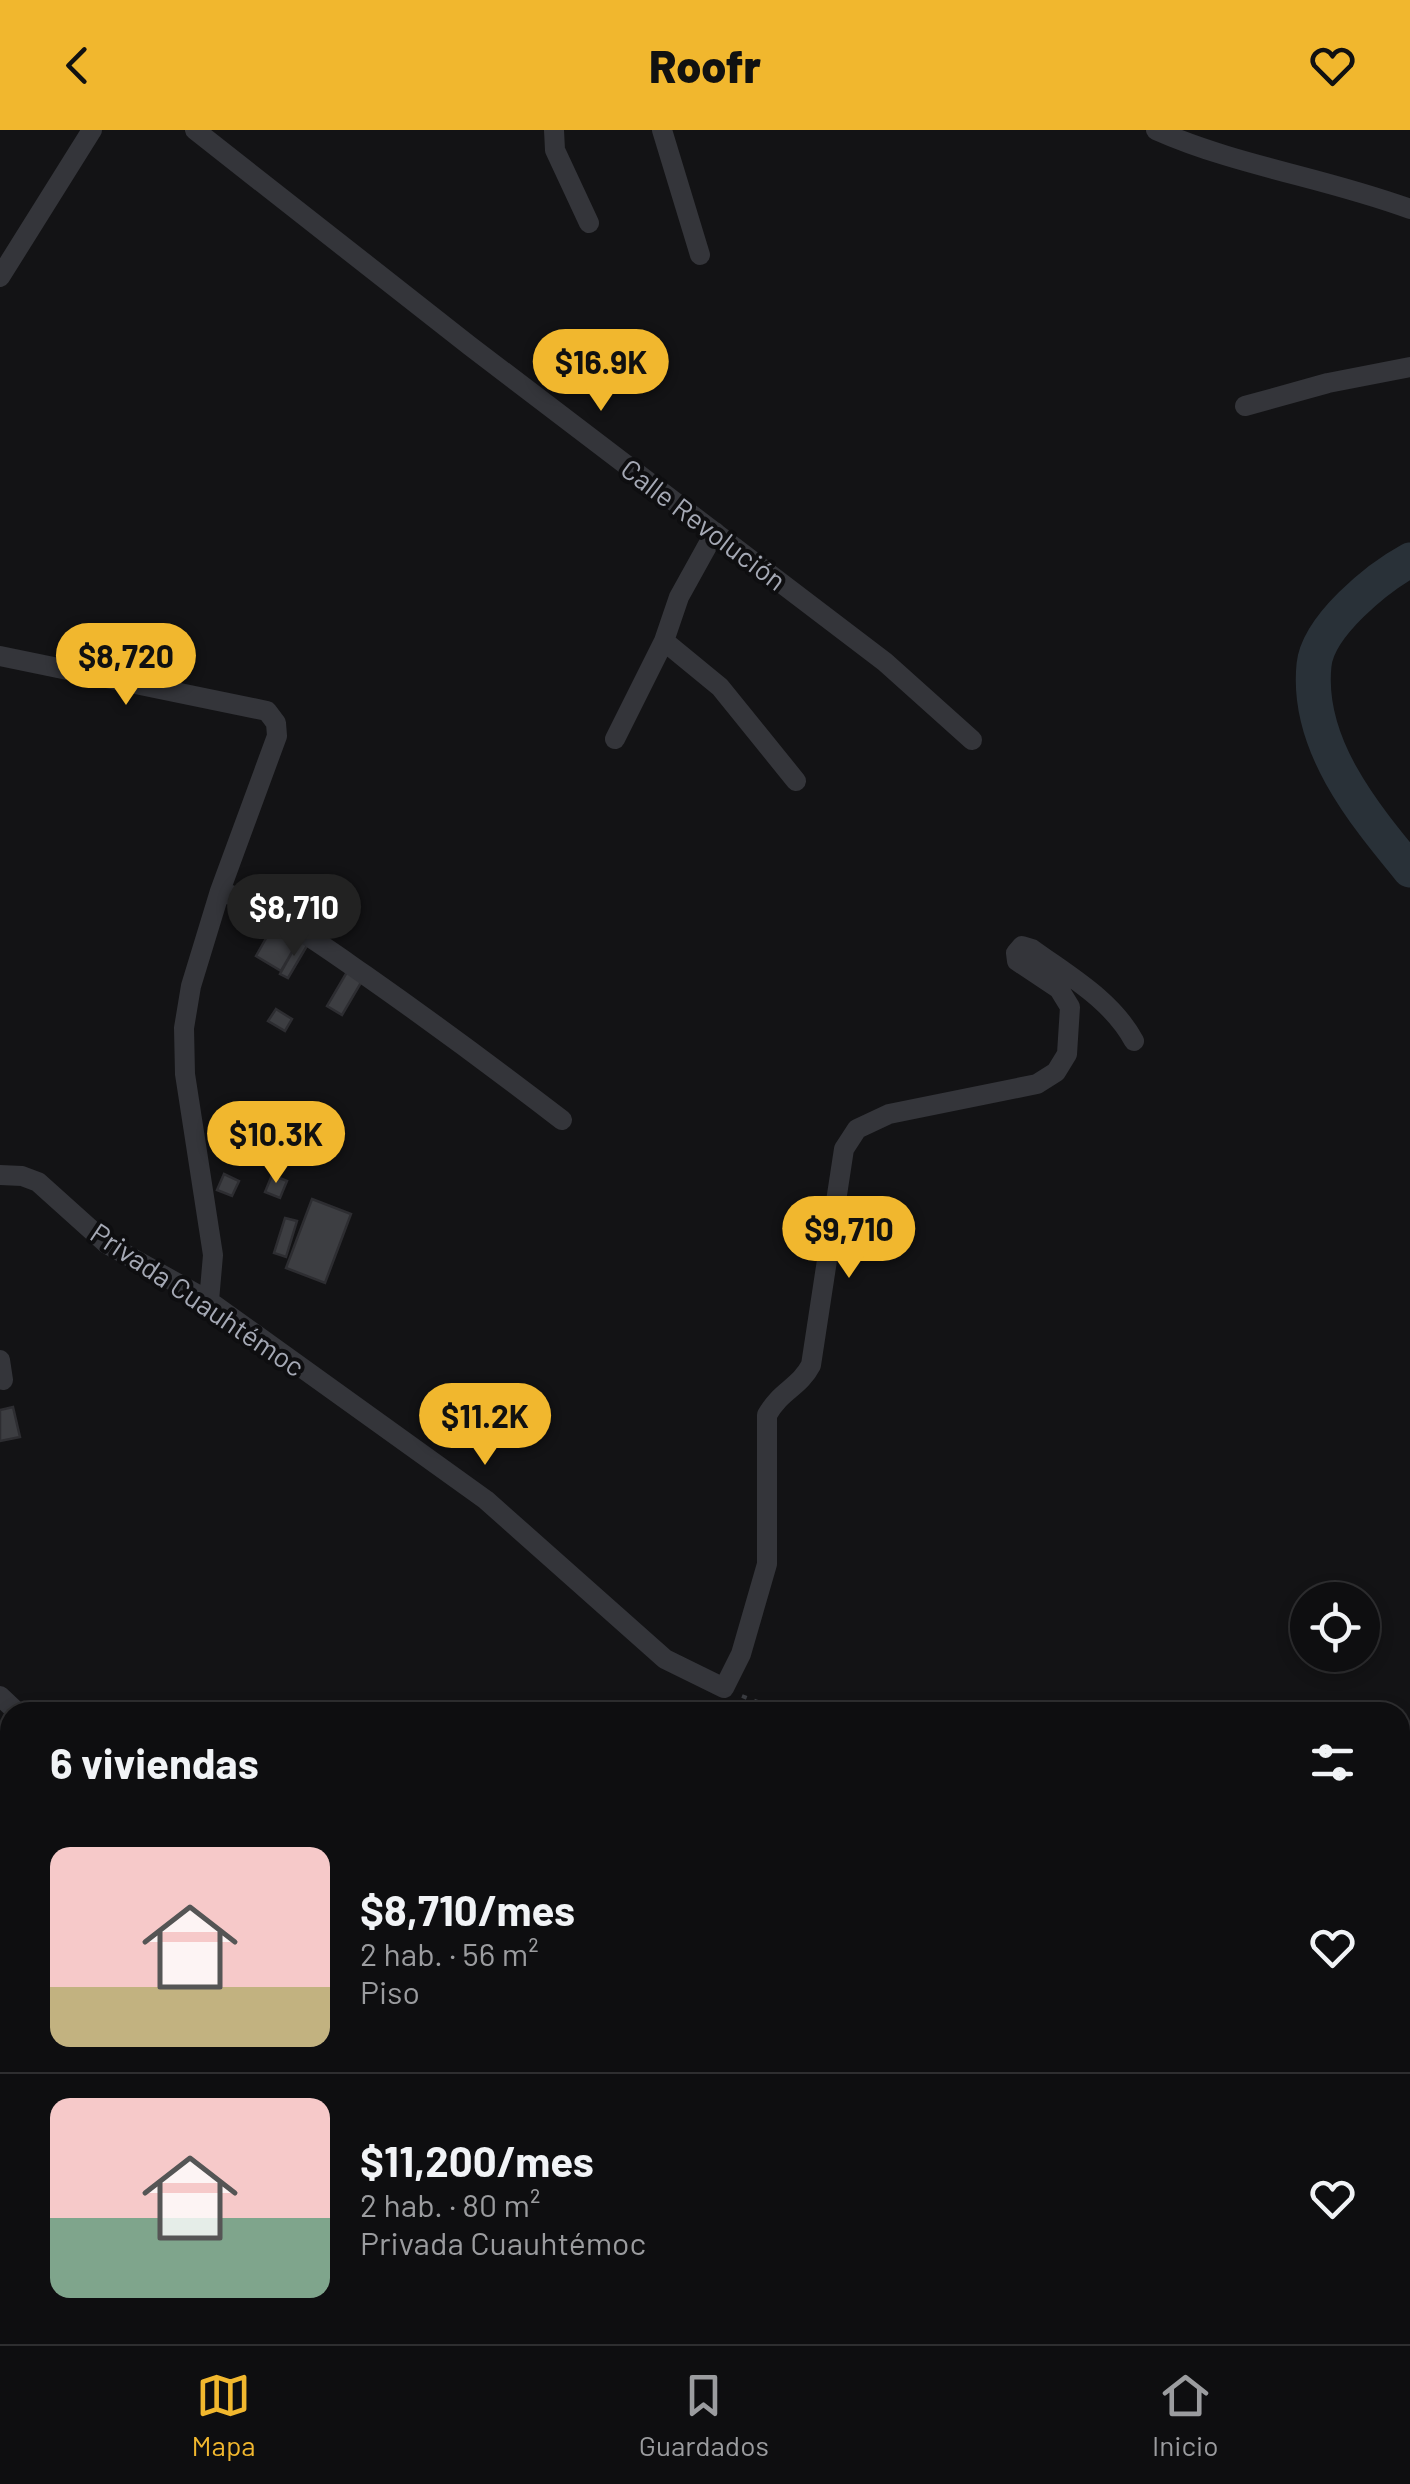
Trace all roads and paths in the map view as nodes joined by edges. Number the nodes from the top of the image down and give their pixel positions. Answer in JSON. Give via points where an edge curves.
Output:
{"nodes":[{"id":1,"x":92,"y":130,"type":"edge"},
{"id":2,"x":195,"y":130,"type":"edge"},
{"id":3,"x":554,"y":130,"type":"edge"},
{"id":4,"x":662,"y":130,"type":"edge"},
{"id":5,"x":1156,"y":130,"type":"edge"},
{"id":6,"x":1410,"y":209,"type":"edge"},
{"id":7,"x":589,"y":223,"type":"dead end"},
{"id":8,"x":700,"y":255,"type":"dead end"},
{"id":9,"x":0,"y":277,"type":"edge"},
{"id":10,"x":1410,"y":367,"type":"edge"},
{"id":11,"x":1245,"y":406,"type":"dead end"},
{"id":12,"x":714,"y":532,"type":"junction"},
{"id":13,"x":664,"y":642,"type":"junction"},
{"id":14,"x":0,"y":656,"type":"edge"},
{"id":15,"x":615,"y":740,"type":"dead end"},
{"id":16,"x":972,"y":740,"type":"dead end"},
{"id":17,"x":796,"y":781,"type":"dead end"},
{"id":18,"x":220,"y":890,"type":"junction"},
{"id":19,"x":1134,"y":1041,"type":"dead end"},
{"id":20,"x":562,"y":1120,"type":"dead end"},
{"id":21,"x":0,"y":1175,"type":"edge"},
{"id":22,"x":209,"y":1301,"type":"junction"},
{"id":23,"x":724,"y":1688,"type":"junction"},
{"id":24,"x":759,"y":1702,"type":"edge"}],
"edges":[{"from":1,"to":9,"type":"street"},
{"from":2,"to":12,"type":"street","name":"Calle Revolución"},
{"from":3,"to":7,"type":"street","via":[[555,150]]},
{"from":4,"to":8,"type":"street"},
{"from":5,"to":6,"type":"street"},
{"from":10,"to":11,"type":"street"},
{"from":12,"to":13,"type":"street"},
{"from":12,"to":16,"type":"street","name":"Calle Revolución","via":[[886,662]]},
{"from":13,"to":15,"type":"street"},
{"from":13,"to":17,"type":"street","via":[[720,687]]},
{"from":14,"to":18,"type":"street","via":[[268,712],[278,736]]},
{"from":18,"to":20,"type":"street","via":[[312,938]]},
{"from":18,"to":22,"type":"street","via":[[184,1028],[185,1074],[214,1255]]},
{"from":19,"to":23,"type":"street","via":[[1098,997],[1022,946],[1017,961],[1059,989],[1070,1007],[1067,1054],[1056,1072],[1037,1084],[889,1114],[857,1129],[844,1149],[810,1364],[804,1379],[777,1396],[767,1414],[767,1564]]},
{"from":21,"to":22,"type":"street","name":"Privada Cuauhtémoc","via":[[38,1182],[108,1244]]},
{"from":22,"to":23,"type":"street","name":"Privada Cuauhtémoc","via":[[486,1500],[664,1659]]},
{"from":23,"to":24,"type":"path"}]}
